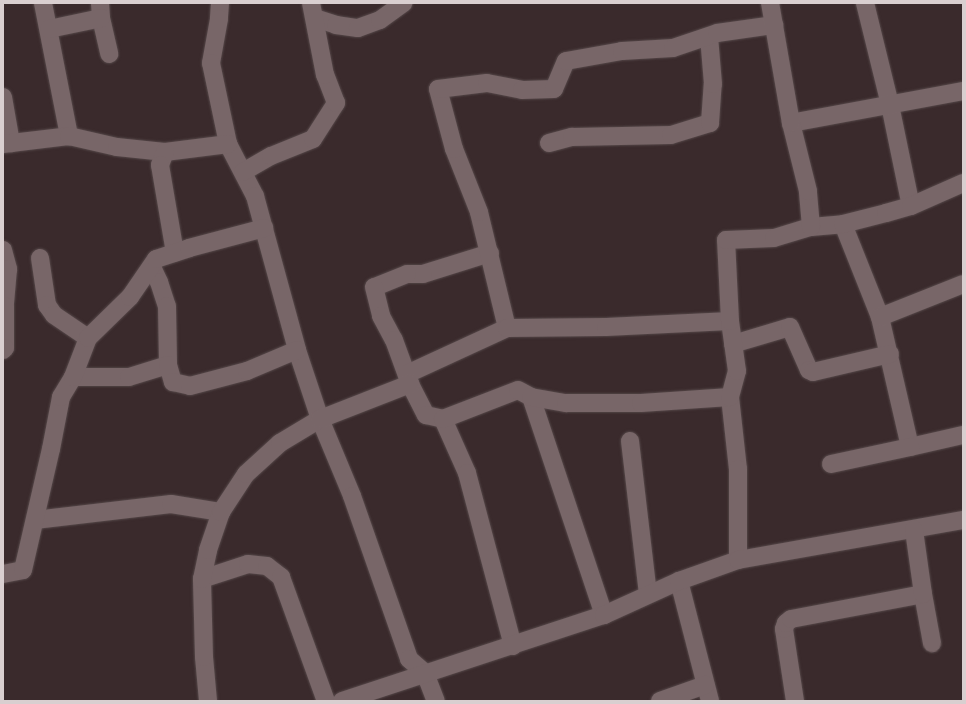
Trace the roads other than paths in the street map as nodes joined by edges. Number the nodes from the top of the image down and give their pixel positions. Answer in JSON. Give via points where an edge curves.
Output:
{"nodes":[{"id":1,"x":43,"y":3,"type":"edge"},
{"id":2,"x":220,"y":3,"type":"edge"},
{"id":3,"x":403,"y":3,"type":"edge"},
{"id":4,"x":770,"y":3,"type":"edge"},
{"id":5,"x":868,"y":4,"type":"edge"},
{"id":6,"x":100,"y":10,"type":"edge"},
{"id":7,"x":313,"y":10,"type":"edge"},
{"id":8,"x":774,"y":25,"type":"junction"},
{"id":9,"x":49,"y":29,"type":"junction"},
{"id":10,"x":709,"y":36,"type":"junction"},
{"id":11,"x":109,"y":54,"type":"dead end"},
{"id":12,"x":963,"y":91,"type":"edge"},
{"id":13,"x":3,"y":97,"type":"edge"},
{"id":14,"x":890,"y":105,"type":"junction"},
{"id":15,"x":790,"y":123,"type":"junction"},
{"id":16,"x":69,"y":136,"type":"junction"},
{"id":17,"x":7,"y":143,"type":"edge"},
{"id":18,"x":549,"y":143,"type":"dead end"},
{"id":19,"x":228,"y":144,"type":"junction"},
{"id":20,"x":165,"y":152,"type":"junction"},
{"id":21,"x":243,"y":172,"type":"junction"},
{"id":22,"x":963,"y":184,"type":"edge"},
{"id":23,"x":911,"y":206,"type":"junction"},
{"id":24,"x":843,"y":224,"type":"junction"},
{"id":25,"x":810,"y":227,"type":"junction"},
{"id":26,"x":264,"y":228,"type":"junction"},
{"id":27,"x":3,"y":250,"type":"edge"},
{"id":28,"x":175,"y":253,"type":"junction"},
{"id":29,"x":490,"y":253,"type":"junction"},
{"id":30,"x":40,"y":258,"type":"dead end"},
{"id":31,"x":152,"y":267,"type":"junction"},
{"id":32,"x":963,"y":284,"type":"edge"},
{"id":33,"x":880,"y":317,"type":"junction"},
{"id":34,"x":730,"y":322,"type":"junction"},
{"id":35,"x":507,"y":328,"type":"junction"},
{"id":36,"x":88,"y":338,"type":"junction"},
{"id":37,"x":733,"y":344,"type":"junction"},
{"id":38,"x":3,"y":350,"type":"edge"},
{"id":39,"x":297,"y":350,"type":"junction"},
{"id":40,"x":890,"y":354,"type":"junction"},
{"id":41,"x":168,"y":365,"type":"junction"},
{"id":42,"x":73,"y":377,"type":"junction"},
{"id":43,"x":409,"y":379,"type":"junction"},
{"id":44,"x":531,"y":397,"type":"junction"},
{"id":45,"x":730,"y":397,"type":"junction"},
{"id":46,"x":320,"y":419,"type":"junction"},
{"id":47,"x":443,"y":419,"type":"junction"},
{"id":48,"x":963,"y":435,"type":"edge"},
{"id":49,"x":630,"y":441,"type":"dead end"},
{"id":50,"x":910,"y":447,"type":"junction"},
{"id":51,"x":831,"y":464,"type":"dead end"},
{"id":52,"x":221,"y":512,"type":"junction"},
{"id":53,"x":35,"y":520,"type":"junction"},
{"id":54,"x":963,"y":520,"type":"edge"},
{"id":55,"x":914,"y":530,"type":"junction"},
{"id":56,"x":738,"y":560,"type":"junction"},
{"id":57,"x":3,"y":574,"type":"edge"},
{"id":58,"x":202,"y":579,"type":"junction"},
{"id":59,"x":679,"y":581,"type":"junction"},
{"id":60,"x":648,"y":594,"type":"junction"},
{"id":61,"x":923,"y":594,"type":"junction"},
{"id":62,"x":604,"y":615,"type":"junction"},
{"id":63,"x":932,"y":643,"type":"dead end"},
{"id":64,"x":513,"y":646,"type":"junction"},
{"id":65,"x":425,"y":673,"type":"junction"},
{"id":66,"x":707,"y":693,"type":"edge"},
{"id":67,"x":208,"y":701,"type":"edge"},
{"id":68,"x":326,"y":701,"type":"edge"},
{"id":69,"x":342,"y":701,"type":"edge"},
{"id":70,"x":436,"y":701,"type":"edge"},
{"id":71,"x":660,"y":701,"type":"edge"},
{"id":72,"x":795,"y":701,"type":"edge"}],
"edges":[{"from":1,"to":9,"type":"street"},
{"from":2,"to":19,"type":"street","via":[[211,63]]},
{"from":3,"to":7,"type":"street","via":[[380,20],[358,28],[336,25]]},
{"from":4,"to":8,"type":"street"},
{"from":5,"to":14,"type":"street"},
{"from":6,"to":9,"type":"street"},
{"from":6,"to":11,"type":"street"},
{"from":7,"to":21,"type":"street","via":[[325,75],[336,103],[313,139],[271,156]]},
{"from":8,"to":10,"type":"street"},
{"from":8,"to":15,"type":"street"},
{"from":9,"to":16,"type":"street"},
{"from":10,"to":18,"type":"street","via":[[713,84],[710,122],[671,135],[572,137]]},
{"from":10,"to":29,"type":"street","via":[[673,48],[622,51],[566,61],[554,89],[522,90],[487,83],[438,89],[454,149],[479,212]]},
{"from":12,"to":14,"type":"street"},
{"from":13,"to":17,"type":"street"},
{"from":14,"to":15,"type":"street"},
{"from":14,"to":23,"type":"street"},
{"from":15,"to":25,"type":"street","via":[[808,191]]},
{"from":16,"to":17,"type":"street"},
{"from":16,"to":20,"type":"street","via":[[117,147]]},
{"from":19,"to":20,"type":"street"},
{"from":19,"to":21,"type":"street"},
{"from":20,"to":28,"type":"street","via":[[160,165]]},
{"from":21,"to":26,"type":"street","via":[[255,196]]},
{"from":22,"to":23,"type":"street"},
{"from":23,"to":24,"type":"street"},
{"from":24,"to":25,"type":"street"},
{"from":24,"to":33,"type":"street"},
{"from":25,"to":34,"type":"street","via":[[774,238],[726,240]]},
{"from":26,"to":28,"type":"street"},
{"from":26,"to":39,"type":"street"},
{"from":27,"to":38,"type":"street","via":[[8,269]]},
{"from":28,"to":31,"type":"street","via":[[156,260]]},
{"from":29,"to":35,"type":"street"},
{"from":29,"to":43,"type":"street","via":[[423,274],[407,274],[374,287],[381,316],[394,340]]},
{"from":30,"to":36,"type":"street","via":[[47,305],[54,315]]},
{"from":31,"to":36,"type":"street","via":[[130,297]]},
{"from":31,"to":41,"type":"street","via":[[166,306]]},
{"from":32,"to":33,"type":"street"},
{"from":33,"to":40,"type":"street"},
{"from":34,"to":35,"type":"street"},
{"from":34,"to":37,"type":"street"},
{"from":35,"to":43,"type":"street"},
{"from":36,"to":42,"type":"street"},
{"from":37,"to":40,"type":"street","via":[[790,328],[808,370],[813,372]]},
{"from":37,"to":45,"type":"street","via":[[737,371]]},
{"from":39,"to":41,"type":"street","via":[[248,371],[190,386],[172,382]]},
{"from":39,"to":46,"type":"street"},
{"from":40,"to":50,"type":"street"},
{"from":41,"to":42,"type":"street","via":[[129,377]]},
{"from":42,"to":53,"type":"street","via":[[60,397]]},
{"from":43,"to":46,"type":"street"},
{"from":43,"to":47,"type":"street","via":[[426,415]]},
{"from":44,"to":45,"type":"street","via":[[574,403],[641,403]]},
{"from":44,"to":47,"type":"street","via":[[518,390]]},
{"from":44,"to":62,"type":"street"},
{"from":45,"to":56,"type":"street","via":[[738,468]]},
{"from":46,"to":52,"type":"street","via":[[280,443],[246,474]]},
{"from":46,"to":65,"type":"street","via":[[352,496],[409,659]]},
{"from":47,"to":64,"type":"street","via":[[467,473]]},
{"from":48,"to":50,"type":"street"},
{"from":49,"to":60,"type":"street"},
{"from":50,"to":51,"type":"street"},
{"from":52,"to":53,"type":"street","via":[[171,504]]},
{"from":52,"to":58,"type":"street","via":[[208,550]]},
{"from":53,"to":57,"type":"street","via":[[23,570]]},
{"from":54,"to":55,"type":"street"},
{"from":55,"to":56,"type":"street","via":[[853,538]]},
{"from":55,"to":61,"type":"street"},
{"from":56,"to":59,"type":"street"},
{"from":58,"to":67,"type":"street"},
{"from":58,"to":68,"type":"street","via":[[248,564],[267,566],[281,577]]},
{"from":59,"to":60,"type":"street"},
{"from":59,"to":66,"type":"street"},
{"from":60,"to":62,"type":"street"},
{"from":61,"to":63,"type":"street"},
{"from":61,"to":72,"type":"street","via":[[786,622],[784,629]]},
{"from":62,"to":64,"type":"street"},
{"from":64,"to":65,"type":"street"},
{"from":65,"to":69,"type":"street"},
{"from":65,"to":70,"type":"street"},
{"from":66,"to":71,"type":"street"}]}
